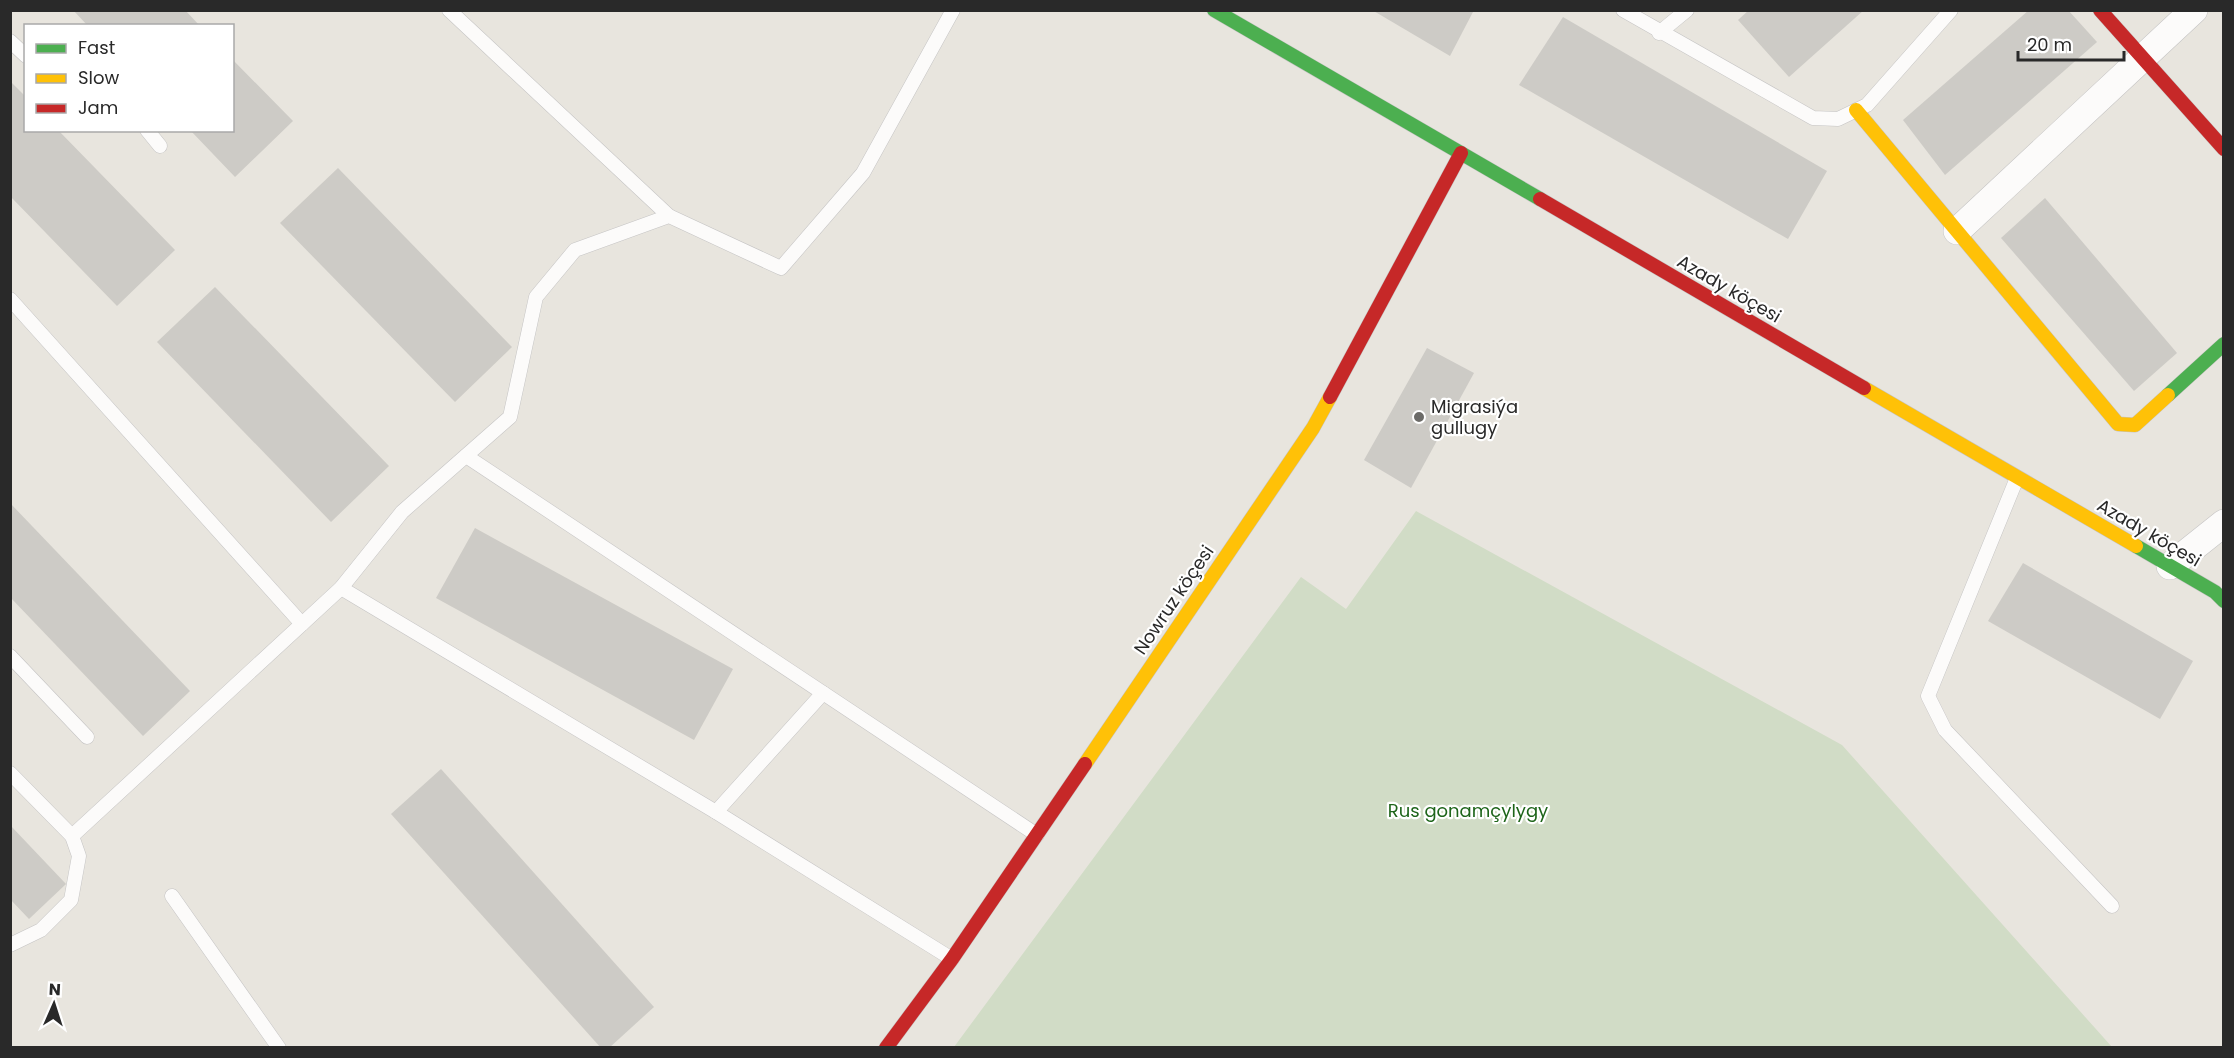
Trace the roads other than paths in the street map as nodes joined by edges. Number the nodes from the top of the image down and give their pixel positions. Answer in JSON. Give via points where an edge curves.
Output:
{"nodes":[{"id":1,"x":449,"y":10,"type":"edge"},
{"id":2,"x":953,"y":10,"type":"edge"},
{"id":3,"x":1214,"y":10,"type":"edge"},
{"id":4,"x":1623,"y":10,"type":"edge"},
{"id":5,"x":1687,"y":10,"type":"edge"},
{"id":6,"x":1951,"y":10,"type":"edge"},
{"id":7,"x":2100,"y":10,"type":"edge"},
{"id":8,"x":2194,"y":10,"type":"edge"},
{"id":9,"x":1659,"y":33,"type":"junction"},
{"id":10,"x":10,"y":40,"type":"edge"},
{"id":11,"x":24,"y":54,"type":"edge"},
{"id":12,"x":2144,"y":57,"type":"junction"},
{"id":13,"x":1856,"y":110,"type":"junction"},
{"id":14,"x":149,"y":132,"type":"edge"},
{"id":15,"x":160,"y":146,"type":"dead end"},
{"id":16,"x":2223,"y":149,"type":"edge"},
{"id":17,"x":1461,"y":153,"type":"junction"},
{"id":18,"x":669,"y":216,"type":"junction"},
{"id":19,"x":1957,"y":231,"type":"junction"},
{"id":20,"x":10,"y":299,"type":"edge"},
{"id":21,"x":2223,"y":344,"type":"edge"},
{"id":22,"x":466,"y":456,"type":"junction"},
{"id":23,"x":2018,"y":477,"type":"junction"},
{"id":24,"x":2223,"y":523,"type":"edge"},
{"id":25,"x":2170,"y":566,"type":"junction"},
{"id":26,"x":341,"y":588,"type":"junction"},
{"id":27,"x":2223,"y":601,"type":"edge"},
{"id":28,"x":302,"y":624,"type":"junction"},
{"id":29,"x":10,"y":656,"type":"edge"},
{"id":30,"x":824,"y":693,"type":"junction"},
{"id":31,"x":87,"y":737,"type":"dead end"},
{"id":32,"x":10,"y":772,"type":"edge"},
{"id":33,"x":716,"y":812,"type":"junction"},
{"id":34,"x":1036,"y":835,"type":"junction"},
{"id":35,"x":72,"y":836,"type":"junction"},
{"id":36,"x":172,"y":896,"type":"dead end"},
{"id":37,"x":2112,"y":906,"type":"dead end"},
{"id":38,"x":10,"y":945,"type":"edge"},
{"id":39,"x":952,"y":959,"type":"junction"},
{"id":40,"x":279,"y":1047,"type":"edge"},
{"id":41,"x":886,"y":1047,"type":"edge"}],
"edges":[{"from":1,"to":18,"type":"lane"},
{"from":2,"to":18,"type":"lane","via":[[862,172],[782,268]]},
{"from":3,"to":17,"type":"street","name":"Azady köçesi"},
{"from":4,"to":9,"type":"lane"},
{"from":5,"to":9,"type":"lane"},
{"from":6,"to":13,"type":"lane","via":[[1868,105]]},
{"from":7,"to":12,"type":"street"},
{"from":8,"to":12,"type":"street"},
{"from":9,"to":13,"type":"lane","via":[[1813,118],[1839,119]]},
{"from":10,"to":11,"type":"lane"},
{"from":12,"to":16,"type":"street"},
{"from":12,"to":19,"type":"street"},
{"from":13,"to":19,"type":"street"},
{"from":14,"to":15,"type":"lane"},
{"from":17,"to":23,"type":"street","name":"Azady köçesi"},
{"from":17,"to":34,"type":"street","name":"Nowruz köçesi","via":[[1313,428]]},
{"from":18,"to":22,"type":"lane","via":[[575,250],[536,297],[510,417]]},
{"from":19,"to":21,"type":"street","via":[[2118,424],[2134,425]]},
{"from":20,"to":28,"type":"lane"},
{"from":22,"to":26,"type":"lane","via":[[402,512]]},
{"from":22,"to":30,"type":"lane"},
{"from":23,"to":25,"type":"street","name":"Azady köçesi"},
{"from":23,"to":37,"type":"lane","via":[[1928,696],[1945,730]]},
{"from":24,"to":25,"type":"street"},
{"from":25,"to":27,"type":"street","name":"Azady köçesi","via":[[2215,592]]},
{"from":26,"to":28,"type":"lane"},
{"from":26,"to":33,"type":"lane"},
{"from":28,"to":35,"type":"lane"},
{"from":29,"to":31,"type":"lane"},
{"from":30,"to":33,"type":"lane"},
{"from":30,"to":34,"type":"lane"},
{"from":32,"to":35,"type":"lane"},
{"from":33,"to":39,"type":"lane"},
{"from":34,"to":39,"type":"street","name":"Nowruz köçesi"},
{"from":35,"to":38,"type":"lane","via":[[79,856],[71,900],[41,930]]},
{"from":36,"to":40,"type":"lane"},
{"from":39,"to":41,"type":"street","name":"Nowruz köçesi"}]}
